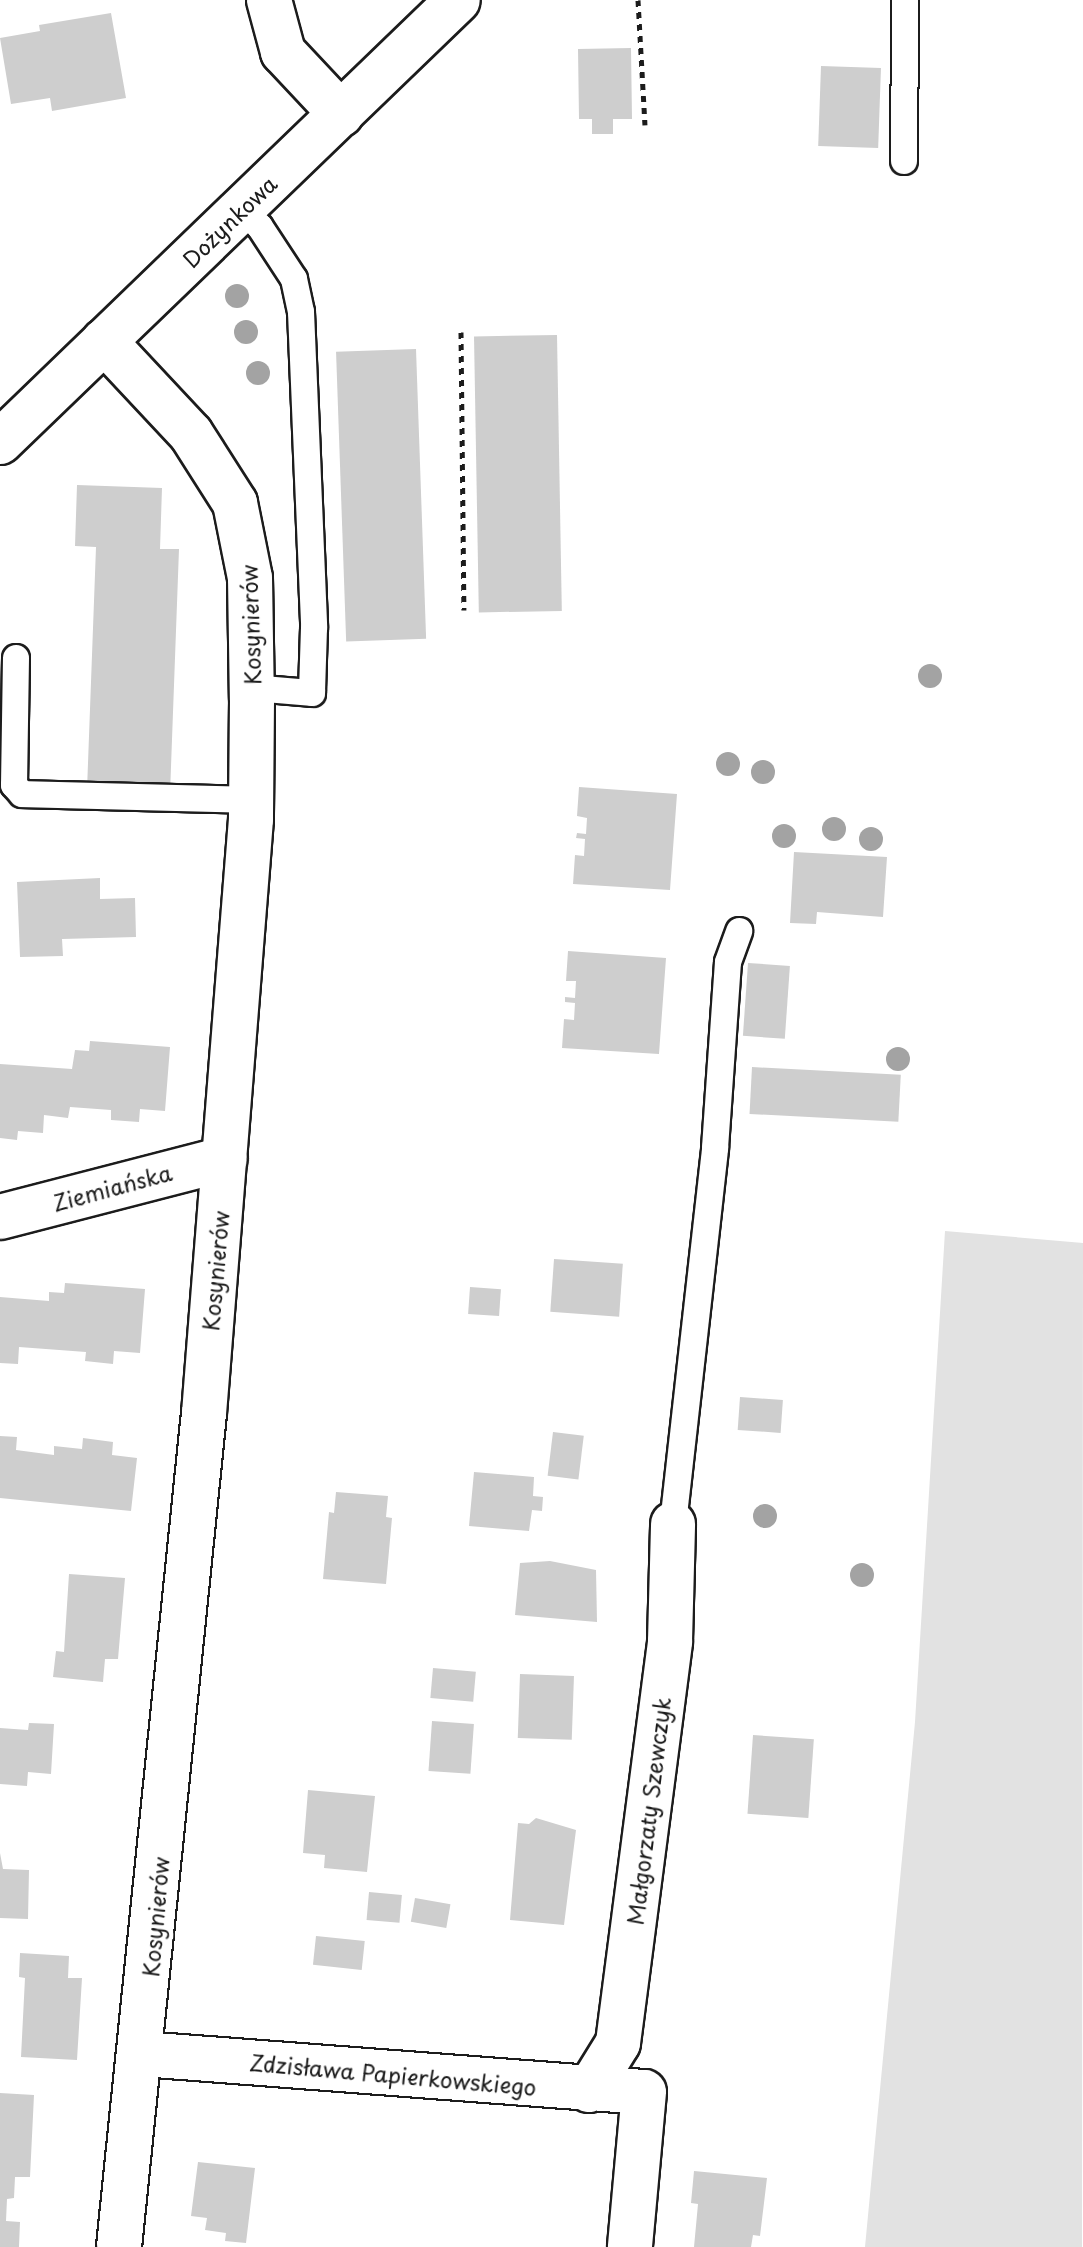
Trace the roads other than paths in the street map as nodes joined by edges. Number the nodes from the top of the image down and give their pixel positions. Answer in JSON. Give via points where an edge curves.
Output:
{"nodes":[{"id":1,"x":269,"y":0,"type":"edge"},
{"id":2,"x":458,"y":0,"type":"edge"},
{"id":3,"x":905,"y":0,"type":"edge"},
{"id":4,"x":341,"y":114,"type":"junction"},
{"id":5,"x":904,"y":161,"type":"dead end"},
{"id":6,"x":242,"y":209,"type":"junction"},
{"id":7,"x":104,"y":341,"type":"junction"},
{"id":8,"x":0,"y":442,"type":"edge"},
{"id":9,"x":16,"y":658,"type":"dead end"},
{"id":10,"x":252,"y":688,"type":"junction"},
{"id":11,"x":252,"y":800,"type":"junction"},
{"id":12,"x":739,"y":931,"type":"dead end"},
{"id":13,"x":225,"y":1159,"type":"junction"},
{"id":14,"x":0,"y":1217,"type":"edge"},
{"id":15,"x":673,"y":1524,"type":"joint"},
{"id":16,"x":142,"y":2054,"type":"junction"},
{"id":17,"x":589,"y":2090,"type":"junction"},
{"id":18,"x":119,"y":2247,"type":"edge"},
{"id":19,"x":630,"y":2247,"type":"edge"}],
"edges":[{"from":1,"to":4,"type":"street","via":[[283,52]]},
{"from":2,"to":4,"type":"street","name":"Dożynkowa"},
{"from":3,"to":5,"type":"lane"},
{"from":4,"to":6,"type":"street","name":"Dożynkowa"},
{"from":6,"to":7,"type":"street","name":"Dożynkowa"},
{"from":6,"to":10,"type":"lane","via":[[294,279],[301,312],[314,628],[312,693]]},
{"from":7,"to":8,"type":"street","name":"Dożynkowa"},
{"from":7,"to":10,"type":"street","name":"Kosynierów","via":[[191,434],[235,503],[250,578]]},
{"from":9,"to":11,"type":"lane","via":[[14,785],[22,794]]},
{"from":10,"to":11,"type":"street","name":"Kosynierów"},
{"from":11,"to":13,"type":"street","name":"Kosynierów"},
{"from":12,"to":15,"type":"lane","via":[[728,962],[715,1148]]},
{"from":13,"to":14,"type":"street","name":"Ziemiańska"},
{"from":13,"to":16,"type":"street","name":"Kosynierów"},
{"from":15,"to":17,"type":"street","name":"Małgorzaty Szewczyk","via":[[670,1641],[618,2043]]},
{"from":16,"to":17,"type":"street","name":"Zdzisława Papierkowskiego"},
{"from":16,"to":18,"type":"street","name":"Kosynierów"},
{"from":17,"to":19,"type":"street","name":"Zdzisława Papierkowskiego","via":[[644,2092]]}]}
